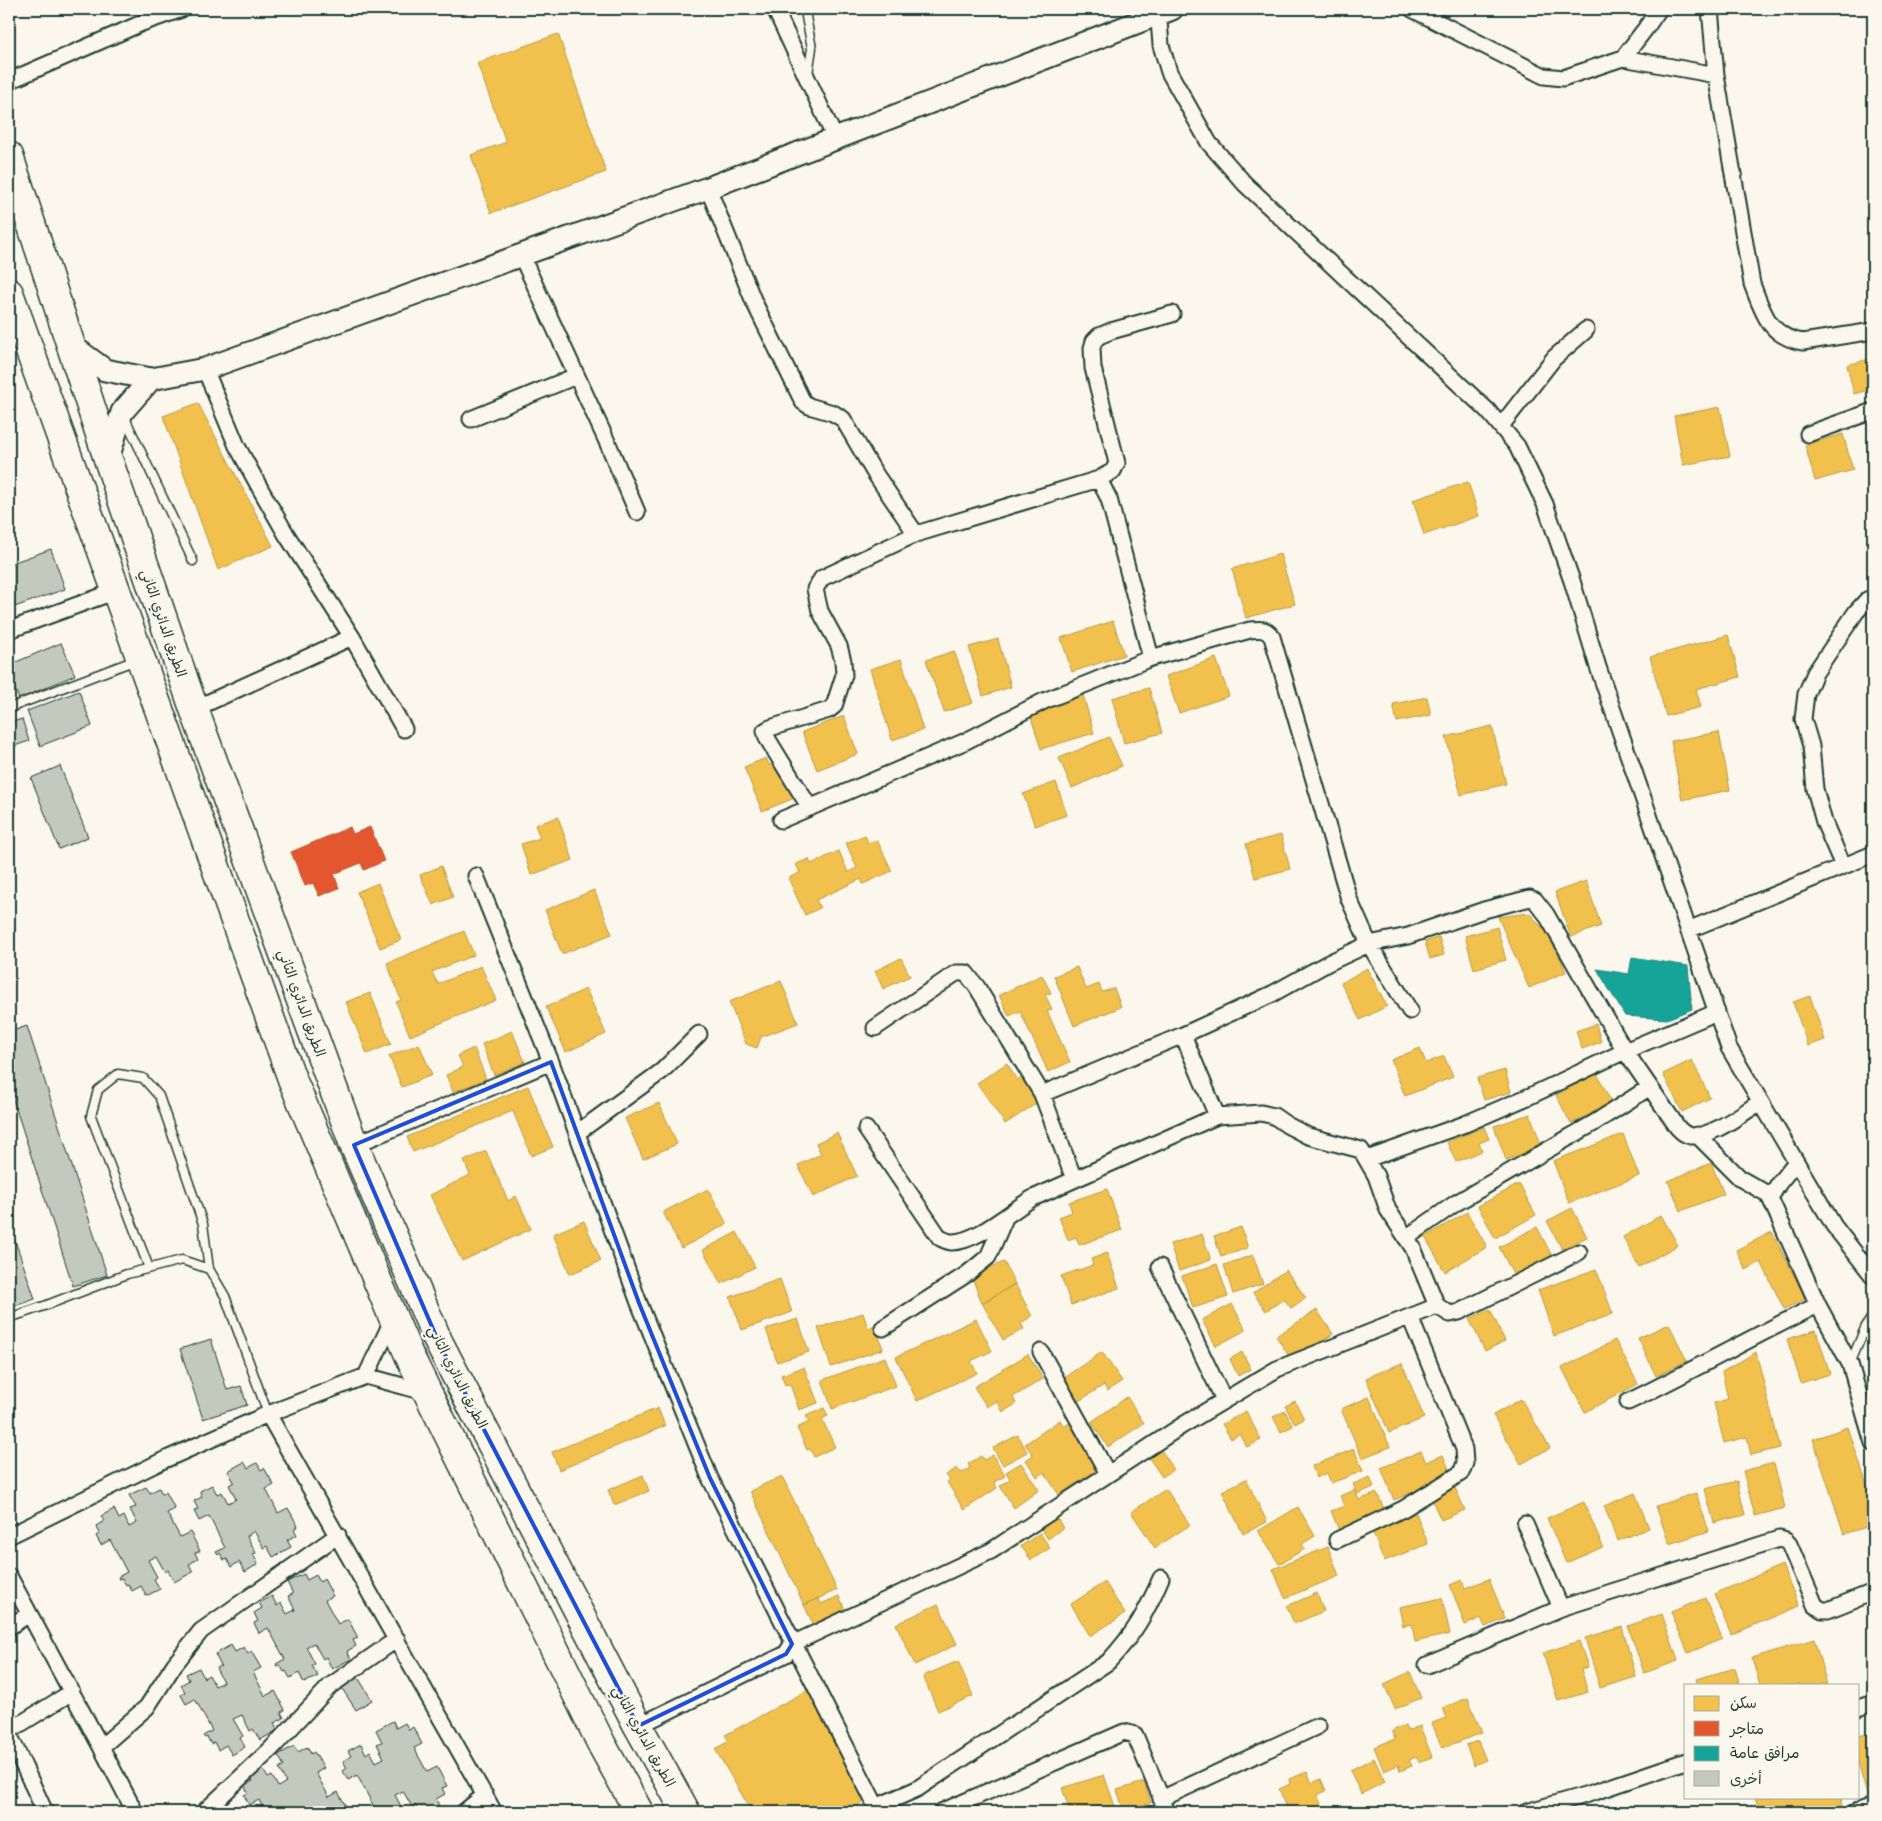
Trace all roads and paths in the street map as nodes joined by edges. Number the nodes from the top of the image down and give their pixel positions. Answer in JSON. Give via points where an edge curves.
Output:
{"nodes":[{"id":1,"x":182,"y":9,"type":"edge"},
{"id":2,"x":775,"y":9,"type":"edge"},
{"id":3,"x":807,"y":9,"type":"edge"},
{"id":4,"x":1412,"y":9,"type":"edge"},
{"id":5,"x":1659,"y":9,"type":"edge"},
{"id":6,"x":1710,"y":9,"type":"edge"},
{"id":7,"x":1163,"y":10,"type":"edge"},
{"id":8,"x":1623,"y":58,"type":"junction"},
{"id":9,"x":1716,"y":75,"type":"junction"},
{"id":10,"x":807,"y":78,"type":"junction"},
{"id":11,"x":9,"y":81,"type":"edge"},
{"id":12,"x":835,"y":138,"type":"junction"},
{"id":13,"x":9,"y":156,"type":"edge"},
{"id":14,"x":708,"y":188,"type":"junction"},
{"id":15,"x":521,"y":255,"type":"junction"},
{"id":16,"x":9,"y":293,"type":"edge"},
{"id":17,"x":1172,"y":314,"type":"dead end"},
{"id":18,"x":1586,"y":330,"type":"dead end"},
{"id":19,"x":1873,"y":330,"type":"edge"},
{"id":20,"x":71,"y":345,"type":"junction"},
{"id":21,"x":205,"y":369,"type":"junction"},
{"id":22,"x":576,"y":376,"type":"junction"},
{"id":23,"x":151,"y":379,"type":"junction"},
{"id":24,"x":1873,"y":411,"type":"edge"},
{"id":25,"x":122,"y":412,"type":"junction"},
{"id":26,"x":471,"y":418,"type":"dead end"},
{"id":27,"x":1501,"y":426,"type":"junction"},
{"id":28,"x":1808,"y":434,"type":"dead end"},
{"id":29,"x":108,"y":459,"type":"junction"},
{"id":30,"x":1099,"y":479,"type":"junction"},
{"id":31,"x":637,"y":512,"type":"dead end"},
{"id":32,"x":916,"y":534,"type":"junction"},
{"id":33,"x":194,"y":561,"type":"dead end"},
{"id":34,"x":116,"y":591,"type":"junction"},
{"id":35,"x":1873,"y":597,"type":"edge"},
{"id":36,"x":9,"y":630,"type":"edge"},
{"id":37,"x":352,"y":637,"type":"junction"},
{"id":38,"x":140,"y":658,"type":"junction"},
{"id":39,"x":1151,"y":658,"type":"junction"},
{"id":40,"x":9,"y":708,"type":"edge"},
{"id":41,"x":194,"y":709,"type":"junction"},
{"id":42,"x":404,"y":729,"type":"dead end"},
{"id":43,"x":810,"y":808,"type":"junction"},
{"id":44,"x":781,"y":820,"type":"dead end"},
{"id":45,"x":1873,"y":854,"type":"edge"},
{"id":46,"x":1844,"y":866,"type":"junction"},
{"id":47,"x":476,"y":876,"type":"dead end"},
{"id":48,"x":1688,"y":930,"type":"junction"},
{"id":49,"x":1369,"y":944,"type":"junction"},
{"id":50,"x":1410,"y":1010,"type":"dead end"},
{"id":51,"x":1717,"y":1012,"type":"junction"},
{"id":52,"x":875,"y":1028,"type":"dead end"},
{"id":53,"x":699,"y":1034,"type":"dead end"},
{"id":54,"x":1183,"y":1035,"type":"junction"},
{"id":55,"x":1625,"y":1051,"type":"junction"},
{"id":56,"x":551,"y":1062,"type":"junction"},
{"id":57,"x":1650,"y":1087,"type":"junction"},
{"id":58,"x":1042,"y":1094,"type":"junction"},
{"id":59,"x":1761,"y":1102,"type":"junction"},
{"id":60,"x":1217,"y":1116,"type":"junction"},
{"id":61,"x":866,"y":1129,"type":"dead end"},
{"id":62,"x":577,"y":1133,"type":"junction"},
{"id":63,"x":1697,"y":1135,"type":"junction"},
{"id":64,"x":354,"y":1145,"type":"junction"},
{"id":65,"x":1367,"y":1158,"type":"junction"},
{"id":66,"x":1796,"y":1162,"type":"junction"},
{"id":67,"x":1074,"y":1179,"type":"junction"},
{"id":68,"x":1771,"y":1196,"type":"junction"},
{"id":69,"x":1005,"y":1218,"type":"junction"},
{"id":70,"x":1406,"y":1238,"type":"junction"},
{"id":71,"x":1579,"y":1252,"type":"dead end"},
{"id":72,"x":1160,"y":1267,"type":"dead end"},
{"id":73,"x":149,"y":1268,"type":"junction"},
{"id":74,"x":209,"y":1269,"type":"junction"},
{"id":75,"x":1873,"y":1276,"type":"edge"},
{"id":76,"x":1818,"y":1305,"type":"junction"},
{"id":77,"x":1438,"y":1306,"type":"junction"},
{"id":78,"x":1873,"y":1315,"type":"edge"},
{"id":79,"x":1410,"y":1317,"type":"junction"},
{"id":80,"x":9,"y":1318,"type":"edge"},
{"id":81,"x":394,"y":1318,"type":"junction"},
{"id":82,"x":882,"y":1328,"type":"dead end"},
{"id":83,"x":1041,"y":1352,"type":"dead end"},
{"id":84,"x":1850,"y":1364,"type":"junction"},
{"id":85,"x":366,"y":1376,"type":"junction"},
{"id":86,"x":428,"y":1393,"type":"junction"},
{"id":87,"x":1224,"y":1400,"type":"junction"},
{"id":88,"x":1628,"y":1402,"type":"dead end"},
{"id":89,"x":268,"y":1414,"type":"junction"},
{"id":90,"x":1873,"y":1443,"type":"edge"},
{"id":91,"x":1108,"y":1474,"type":"junction"},
{"id":92,"x":1525,"y":1524,"type":"dead end"},
{"id":93,"x":338,"y":1535,"type":"junction"},
{"id":94,"x":9,"y":1536,"type":"edge"},
{"id":95,"x":1337,"y":1540,"type":"dead end"},
{"id":96,"x":9,"y":1576,"type":"edge"},
{"id":97,"x":1161,"y":1578,"type":"dead end"},
{"id":98,"x":1873,"y":1592,"type":"edge"},
{"id":99,"x":1561,"y":1608,"type":"junction"},
{"id":100,"x":29,"y":1614,"type":"junction"},
{"id":101,"x":9,"y":1627,"type":"edge"},
{"id":102,"x":397,"y":1639,"type":"junction"},
{"id":103,"x":792,"y":1644,"type":"junction"},
{"id":104,"x":1427,"y":1665,"type":"dead end"},
{"id":105,"x":72,"y":1692,"type":"junction"},
{"id":106,"x":1873,"y":1703,"type":"edge"},
{"id":107,"x":1860,"y":1707,"type":"edge"},
{"id":108,"x":638,"y":1726,"type":"junction"},
{"id":109,"x":1318,"y":1726,"type":"dead end"},
{"id":110,"x":9,"y":1732,"type":"edge"},
{"id":111,"x":101,"y":1746,"type":"junction"},
{"id":112,"x":1684,"y":1762,"type":"edge"},
{"id":113,"x":485,"y":1796,"type":"junction"},
{"id":114,"x":1164,"y":1806,"type":"edge"},
{"id":115,"x":1873,"y":1806,"type":"edge"},
{"id":116,"x":877,"y":1810,"type":"edge"},
{"id":117,"x":45,"y":1812,"type":"edge"},
{"id":118,"x":135,"y":1812,"type":"edge"},
{"id":119,"x":204,"y":1812,"type":"edge"},
{"id":120,"x":464,"y":1812,"type":"edge"},
{"id":121,"x":494,"y":1812,"type":"edge"},
{"id":122,"x":639,"y":1812,"type":"edge"},
{"id":123,"x":686,"y":1812,"type":"edge"},
{"id":124,"x":942,"y":1812,"type":"edge"},
{"id":125,"x":1526,"y":1812,"type":"edge"},
{"id":126,"x":1856,"y":1812,"type":"edge"}],
"edges":[{"from":1,"to":11,"type":"street"},
{"from":2,"to":10,"type":"street"},
{"from":3,"to":10,"type":"lane","via":[[812,48]]},
{"from":4,"to":8,"type":"street","via":[[1544,76],[1563,78]]},
{"from":5,"to":8,"type":"street"},
{"from":6,"to":9,"type":"street"},
{"from":7,"to":12,"type":"street"},
{"from":7,"to":27,"type":"street","via":[[1161,45],[1168,72],[1209,143],[1244,184],[1452,376]]},
{"from":8,"to":9,"type":"street"},
{"from":9,"to":19,"type":"street","via":[[1752,284],[1773,329],[1792,340],[1803,342]]},
{"from":10,"to":12,"type":"street"},
{"from":12,"to":14,"type":"street"},
{"from":13,"to":20,"type":"highway","name":"الطريق الدائري الثاني"},
{"from":14,"to":15,"type":"street"},
{"from":14,"to":32,"type":"street","via":[[754,302],[803,402],[843,419]]},
{"from":15,"to":21,"type":"street"},
{"from":15,"to":22,"type":"street"},
{"from":16,"to":34,"type":"highway"},
{"from":17,"to":30,"type":"street","via":[[1111,331],[1094,341],[1093,368],[1117,463],[1113,471]]},
{"from":18,"to":27,"type":"street","via":[[1554,358]]},
{"from":20,"to":23,"type":"street","via":[[105,370]]},
{"from":20,"to":29,"type":"highway","name":"الطريق الدائري الثاني"},
{"from":21,"to":23,"type":"street"},
{"from":21,"to":37,"type":"street","via":[[237,446],[261,490]]},
{"from":22,"to":26,"type":"street"},
{"from":22,"to":31,"type":"street"},
{"from":23,"to":25,"type":"street"},
{"from":24,"to":28,"type":"street"},
{"from":25,"to":29,"type":"street"},
{"from":25,"to":33,"type":"lane"},
{"from":27,"to":48,"type":"street","via":[[1516,446],[1545,504]]},
{"from":29,"to":41,"type":"highway","name":"الطريق الدائري الثاني"},
{"from":30,"to":32,"type":"street"},
{"from":30,"to":39,"type":"street","via":[[1109,500]]},
{"from":32,"to":43,"type":"street","via":[[822,578],[815,589],[820,612],[843,655],[844,675],[834,706],[766,731],[767,738]]},
{"from":34,"to":36,"type":"street"},
{"from":34,"to":38,"type":"highway"},
{"from":35,"to":46,"type":"street","via":[[1856,612],[1815,673],[1806,694],[1804,719],[1811,746],[1815,789],[1824,822]]},
{"from":37,"to":41,"type":"street"},
{"from":37,"to":42,"type":"street"},
{"from":38,"to":40,"type":"lane"},
{"from":38,"to":81,"type":"highway","via":[[292,1079]]},
{"from":39,"to":43,"type":"street","via":[[1044,701],[966,741]]},
{"from":39,"to":49,"type":"street","via":[[1250,630],[1262,629],[1272,637],[1349,899]]},
{"from":41,"to":64,"type":"highway","name":"الطريق الدائري الثاني"},
{"from":43,"to":44,"type":"street"},
{"from":45,"to":46,"type":"street"},
{"from":46,"to":48,"type":"street"},
{"from":47,"to":56,"type":"street"},
{"from":48,"to":51,"type":"street"},
{"from":49,"to":50,"type":"street"},
{"from":49,"to":54,"type":"street"},
{"from":49,"to":55,"type":"street","via":[[1408,936],[1523,899],[1536,900]]},
{"from":51,"to":55,"type":"street"},
{"from":51,"to":59,"type":"street","via":[[1729,1048]]},
{"from":52,"to":58,"type":"street","via":[[956,973],[966,973]]},
{"from":53,"to":62,"type":"street","via":[[662,1072]]},
{"from":54,"to":58,"type":"street"},
{"from":54,"to":60,"type":"street"},
{"from":55,"to":57,"type":"street"},
{"from":55,"to":65,"type":"street","via":[[1474,1120]]},
{"from":56,"to":62,"type":"street"},
{"from":56,"to":64,"type":"street"},
{"from":57,"to":63,"type":"street","via":[[1678,1128],[1690,1136]]},
{"from":57,"to":70,"type":"street","via":[[1456,1203]]},
{"from":58,"to":67,"type":"street"},
{"from":59,"to":63,"type":"street","via":[[1714,1130]]},
{"from":59,"to":66,"type":"street"},
{"from":60,"to":65,"type":"street","via":[[1261,1113],[1274,1116],[1308,1136],[1361,1150]]},
{"from":60,"to":67,"type":"street"},
{"from":61,"to":69,"type":"street","via":[[940,1238],[951,1242],[969,1238]]},
{"from":62,"to":103,"type":"street","via":[[639,1303],[710,1478]]},
{"from":63,"to":68,"type":"street","via":[[1741,1179]]},
{"from":64,"to":108,"type":"highway","name":"الطريق الدائري الثاني","via":[[439,1343]]},
{"from":65,"to":70,"type":"street","via":[[1388,1210]]},
{"from":66,"to":68,"type":"street"},
{"from":66,"to":75,"type":"street","via":[[1834,1226]]},
{"from":67,"to":69,"type":"street","via":[[1027,1201]]},
{"from":68,"to":76,"type":"street"},
{"from":69,"to":82,"type":"street","via":[[988,1257]]},
{"from":70,"to":77,"type":"street"},
{"from":71,"to":77,"type":"street","via":[[1459,1312],[1450,1314]]},
{"from":72,"to":87,"type":"street"},
{"from":73,"to":74,"type":"lane","via":[[182,1260]]},
{"from":73,"to":74,"type":"lane","via":[[91,1116],[98,1090],[118,1074],[143,1078],[159,1096],[203,1224]]},
{"from":73,"to":80,"type":"lane"},
{"from":74,"to":89,"type":"lane","via":[[225,1296]]},
{"from":76,"to":84,"type":"street"},
{"from":76,"to":88,"type":"street"},
{"from":77,"to":79,"type":"street"},
{"from":78,"to":84,"type":"lane"},
{"from":79,"to":87,"type":"street","via":[[1277,1369]]},
{"from":79,"to":95,"type":"street","via":[[1464,1449],[1465,1463],[1461,1474],[1403,1509]]},
{"from":81,"to":85,"type":"street"},
{"from":81,"to":86,"type":"highway"},
{"from":83,"to":91,"type":"street"},
{"from":84,"to":90,"type":"street"},
{"from":85,"to":86,"type":"street"},
{"from":85,"to":89,"type":"street"},
{"from":86,"to":122,"type":"highway","via":[[602,1745]]},
{"from":87,"to":91,"type":"street"},
{"from":89,"to":93,"type":"street"},
{"from":89,"to":94,"type":"street","via":[[162,1461]]},
{"from":91,"to":103,"type":"street","via":[[991,1551]]},
{"from":92,"to":99,"type":"street"},
{"from":93,"to":102,"type":"street"},
{"from":93,"to":111,"type":"street","via":[[201,1631],[147,1707]]},
{"from":96,"to":100,"type":"street"},
{"from":97,"to":116,"type":"street","via":[[1133,1633],[1108,1662],[917,1789]]},
{"from":98,"to":99,"type":"street","via":[[1822,1610],[1815,1605],[1790,1544],[1779,1539]]},
{"from":99,"to":104,"type":"street"},
{"from":100,"to":101,"type":"street"},
{"from":100,"to":105,"type":"street"},
{"from":102,"to":113,"type":"street"},
{"from":102,"to":119,"type":"street","via":[[330,1686],[271,1749]]},
{"from":103,"to":108,"type":"street","via":[[786,1654]]},
{"from":103,"to":116,"type":"street"},
{"from":105,"to":110,"type":"street"},
{"from":105,"to":111,"type":"street"},
{"from":106,"to":107,"type":"street"},
{"from":108,"to":123,"type":"highway","name":"الطريق الدائري الثاني"},
{"from":109,"to":114,"type":"street"},
{"from":110,"to":117,"type":"street"},
{"from":111,"to":118,"type":"street"},
{"from":112,"to":125,"type":"street"},
{"from":113,"to":120,"type":"street"},
{"from":113,"to":121,"type":"street"},
{"from":114,"to":124,"type":"street","via":[[1135,1735],[1124,1732]]},
{"from":115,"to":126,"type":"street"}]}
